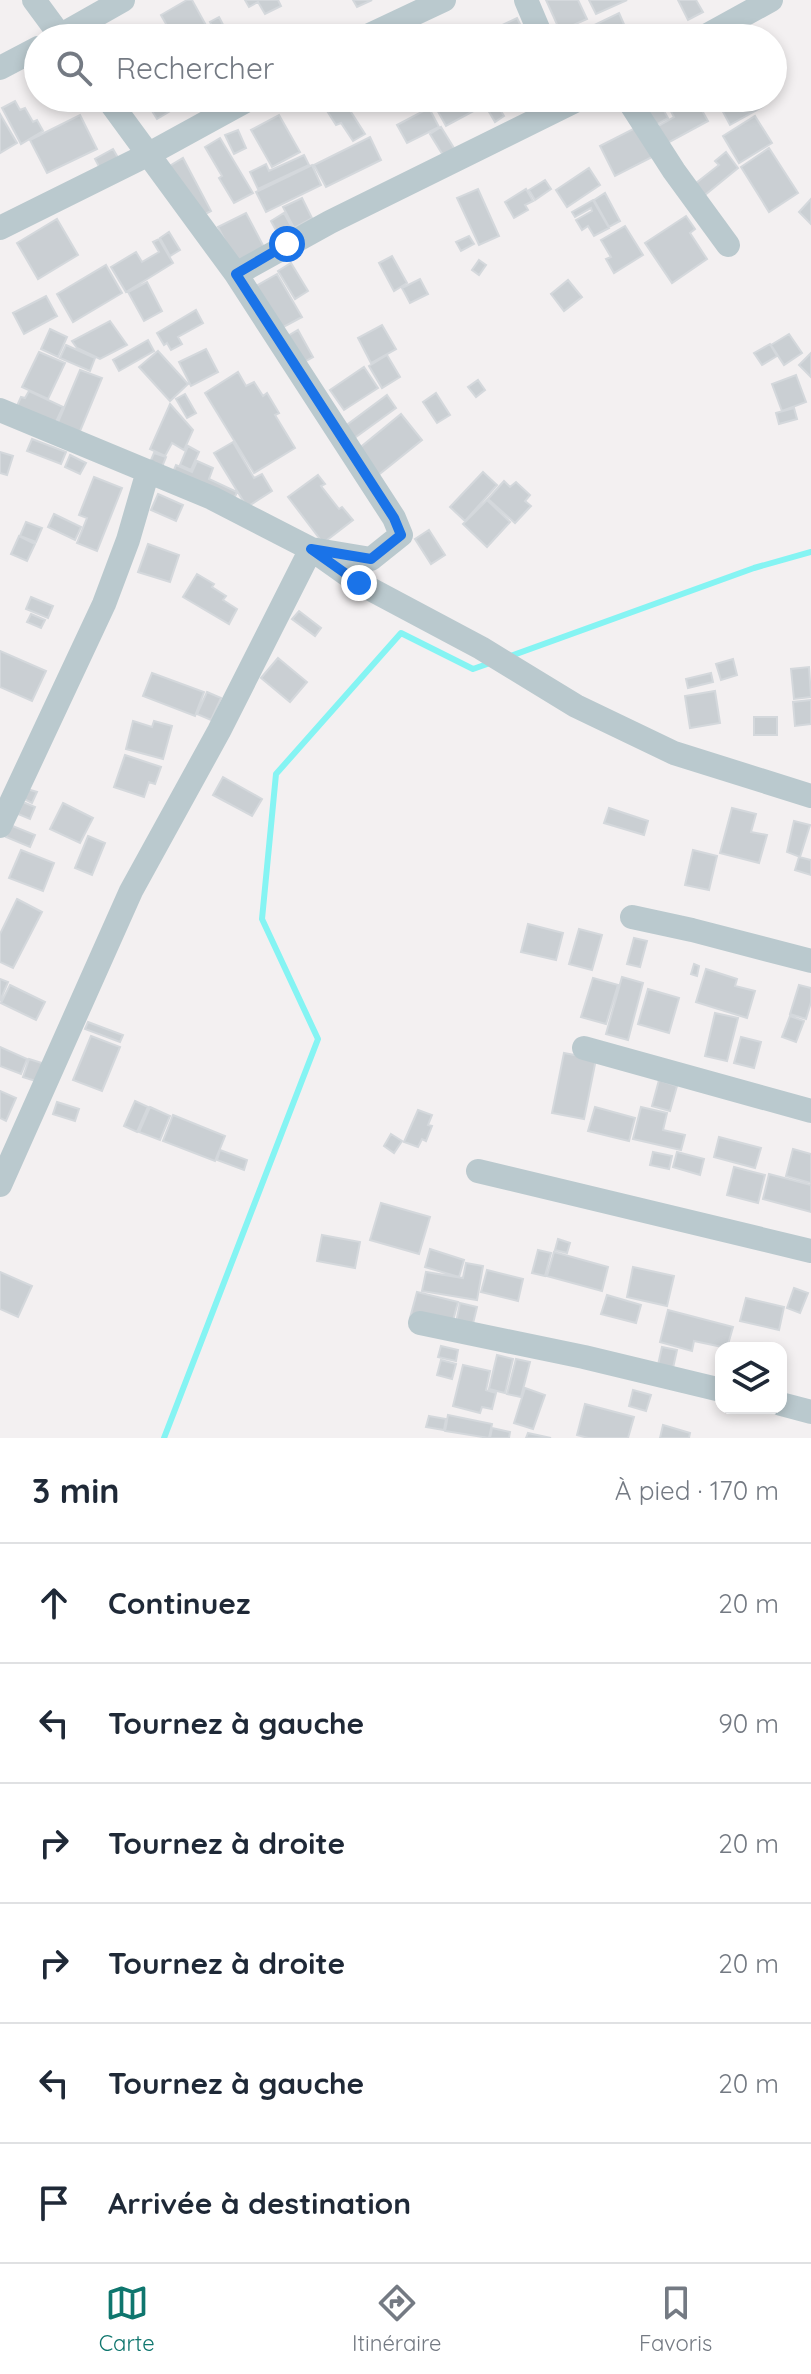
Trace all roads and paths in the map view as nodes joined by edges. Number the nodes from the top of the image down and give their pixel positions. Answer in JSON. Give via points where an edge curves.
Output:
{"nodes":[{"id":1,"x":34,"y":0,"type":"edge"},
{"id":2,"x":123,"y":0,"type":"edge"},
{"id":3,"x":444,"y":0,"type":"edge"},
{"id":4,"x":526,"y":0,"type":"edge"},
{"id":5,"x":771,"y":0,"type":"edge"},
{"id":6,"x":50,"y":24,"type":"edge"},
{"id":7,"x":81,"y":24,"type":"edge"},
{"id":8,"x":393,"y":24,"type":"edge"},
{"id":9,"x":536,"y":24,"type":"edge"},
{"id":10,"x":727,"y":24,"type":"edge"},
{"id":11,"x":24,"y":55,"type":"edge"},
{"id":12,"x":0,"y":68,"type":"edge"},
{"id":13,"x":118,"y":112,"type":"edge"},
{"id":14,"x":226,"y":112,"type":"edge"},
{"id":15,"x":549,"y":112,"type":"edge"},
{"id":16,"x":636,"y":112,"type":"edge"},
{"id":17,"x":149,"y":154,"type":"junction"},
{"id":18,"x":0,"y":228,"type":"edge"},
{"id":19,"x":728,"y":245,"type":"dead end"},
{"id":20,"x":236,"y":274,"type":"junction"},
{"id":21,"x":0,"y":410,"type":"edge"},
{"id":22,"x":148,"y":471,"type":"junction"},
{"id":23,"x":311,"y":549,"type":"junction"},
{"id":24,"x":811,"y":796,"type":"edge"},
{"id":25,"x":0,"y":826,"type":"edge"},
{"id":26,"x":632,"y":917,"type":"dead end"},
{"id":27,"x":811,"y":961,"type":"edge"},
{"id":28,"x":584,"y":1048,"type":"dead end"},
{"id":29,"x":811,"y":1111,"type":"edge"},
{"id":30,"x":478,"y":1171,"type":"dead end"},
{"id":31,"x":2,"y":1172,"type":"edge"},
{"id":32,"x":811,"y":1251,"type":"edge"},
{"id":33,"x":420,"y":1323,"type":"dead end"},
{"id":34,"x":715,"y":1389,"type":"edge"},
{"id":35,"x":787,"y":1406,"type":"edge"},
{"id":36,"x":811,"y":1412,"type":"edge"}],
"edges":[{"from":1,"to":6,"type":"street"},
{"from":2,"to":7,"type":"street"},
{"from":3,"to":8,"type":"street"},
{"from":4,"to":9,"type":"street"},
{"from":5,"to":10,"type":"street"},
{"from":11,"to":12,"type":"street"},
{"from":13,"to":17,"type":"street"},
{"from":14,"to":17,"type":"street"},
{"from":15,"to":20,"type":"street"},
{"from":16,"to":19,"type":"street"},
{"from":17,"to":18,"type":"street"},
{"from":17,"to":20,"type":"street"},
{"from":20,"to":23,"type":"street","via":[[401,535],[371,559]]},
{"from":21,"to":22,"type":"street"},
{"from":22,"to":23,"type":"street"},
{"from":22,"to":25,"type":"street","via":[[104,604]]},
{"from":23,"to":24,"type":"street","via":[[359,583],[576,706],[674,753]]},
{"from":23,"to":31,"type":"street","via":[[131,891]]},
{"from":26,"to":27,"type":"street"},
{"from":28,"to":29,"type":"street"},
{"from":30,"to":32,"type":"street"},
{"from":33,"to":34,"type":"street"},
{"from":35,"to":36,"type":"street"}]}
